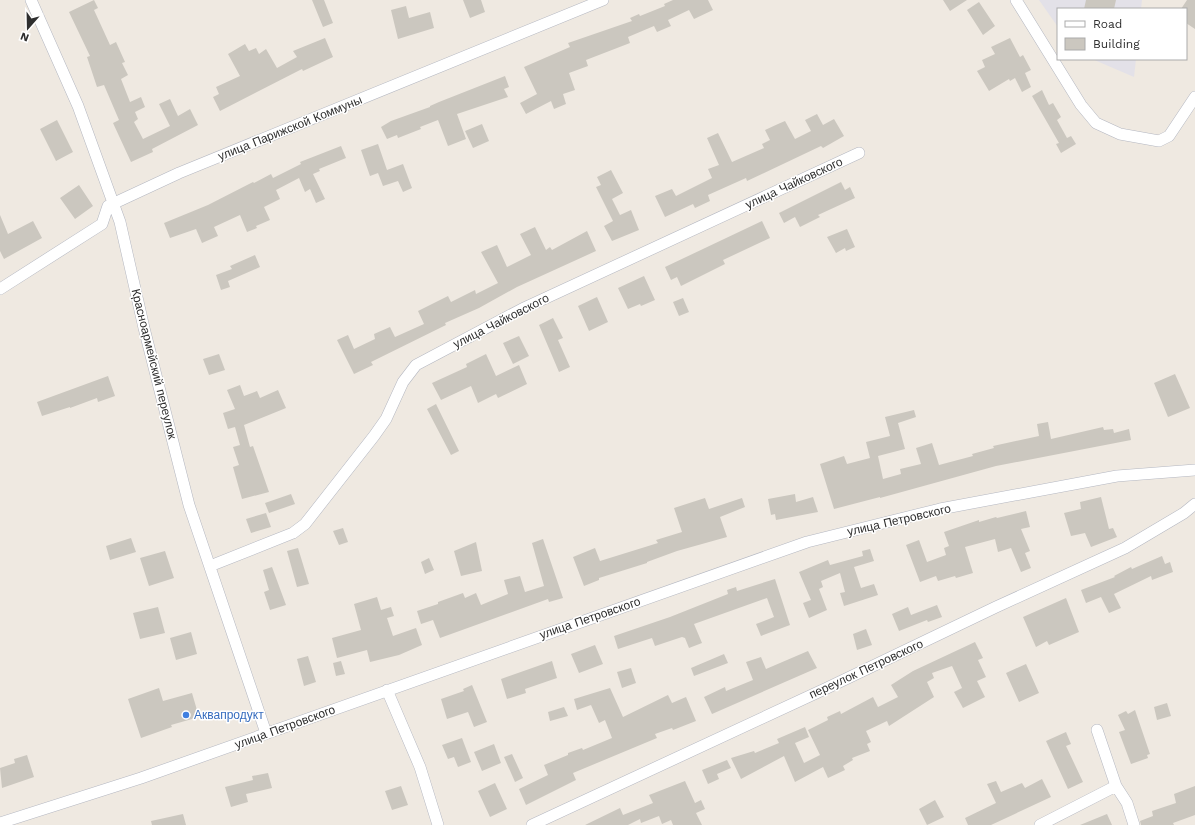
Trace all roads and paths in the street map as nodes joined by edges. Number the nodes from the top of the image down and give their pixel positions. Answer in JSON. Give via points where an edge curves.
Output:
{"nodes":[{"id":1,"x":31,"y":0,"type":"edge"},
{"id":2,"x":603,"y":0,"type":"edge"},
{"id":3,"x":1016,"y":0,"type":"edge"},
{"id":4,"x":1195,"y":98,"type":"edge"},
{"id":5,"x":859,"y":153,"type":"dead end"},
{"id":6,"x":113,"y":204,"type":"junction"},
{"id":7,"x":0,"y":289,"type":"edge"},
{"id":8,"x":1195,"y":470,"type":"edge"},
{"id":9,"x":1195,"y":504,"type":"edge"},
{"id":10,"x":210,"y":566,"type":"junction"},
{"id":11,"x":387,"y":690,"type":"junction"},
{"id":12,"x":1097,"y":730,"type":"dead end"},
{"id":13,"x":266,"y":733,"type":"junction"},
{"id":14,"x":1116,"y":786,"type":"junction"},
{"id":15,"x":0,"y":823,"type":"edge"},
{"id":16,"x":438,"y":825,"type":"edge"},
{"id":17,"x":532,"y":825,"type":"edge"},
{"id":18,"x":1040,"y":825,"type":"edge"},
{"id":19,"x":1134,"y":825,"type":"edge"}],
"edges":[{"from":1,"to":6,"type":"street","name":"Красноармейский переулок","via":[[78,106]]},
{"from":2,"to":6,"type":"street","name":"улица Парижской Коммуны","via":[[179,174]]},
{"from":3,"to":4,"type":"street","via":[[1081,105],[1096,123],[1120,134],[1159,141],[1169,136]]},
{"from":5,"to":10,"type":"street","name":"улица Чайковского","via":[[522,309],[416,365],[403,382],[386,419],[305,524],[293,534]]},
{"from":6,"to":7,"type":"street","via":[[108,206],[102,224]]},
{"from":6,"to":10,"type":"street","name":"Красноармейский переулок","via":[[120,222],[189,505]]},
{"from":8,"to":11,"type":"street","name":"улица Петровского","via":[[1117,476],[940,509],[807,542]]},
{"from":9,"to":17,"type":"street","name":"переулок Петровского","via":[[1125,548]]},
{"from":10,"to":13,"type":"street","name":"Красноармейский переулок"},
{"from":11,"to":13,"type":"street","name":"улица Петровского"},
{"from":11,"to":16,"type":"street","via":[[420,767]]},
{"from":12,"to":14,"type":"street"},
{"from":13,"to":15,"type":"street","name":"улица Петровского","via":[[141,778]]},
{"from":14,"to":18,"type":"street"},
{"from":14,"to":19,"type":"street","via":[[1127,803]]}]}
